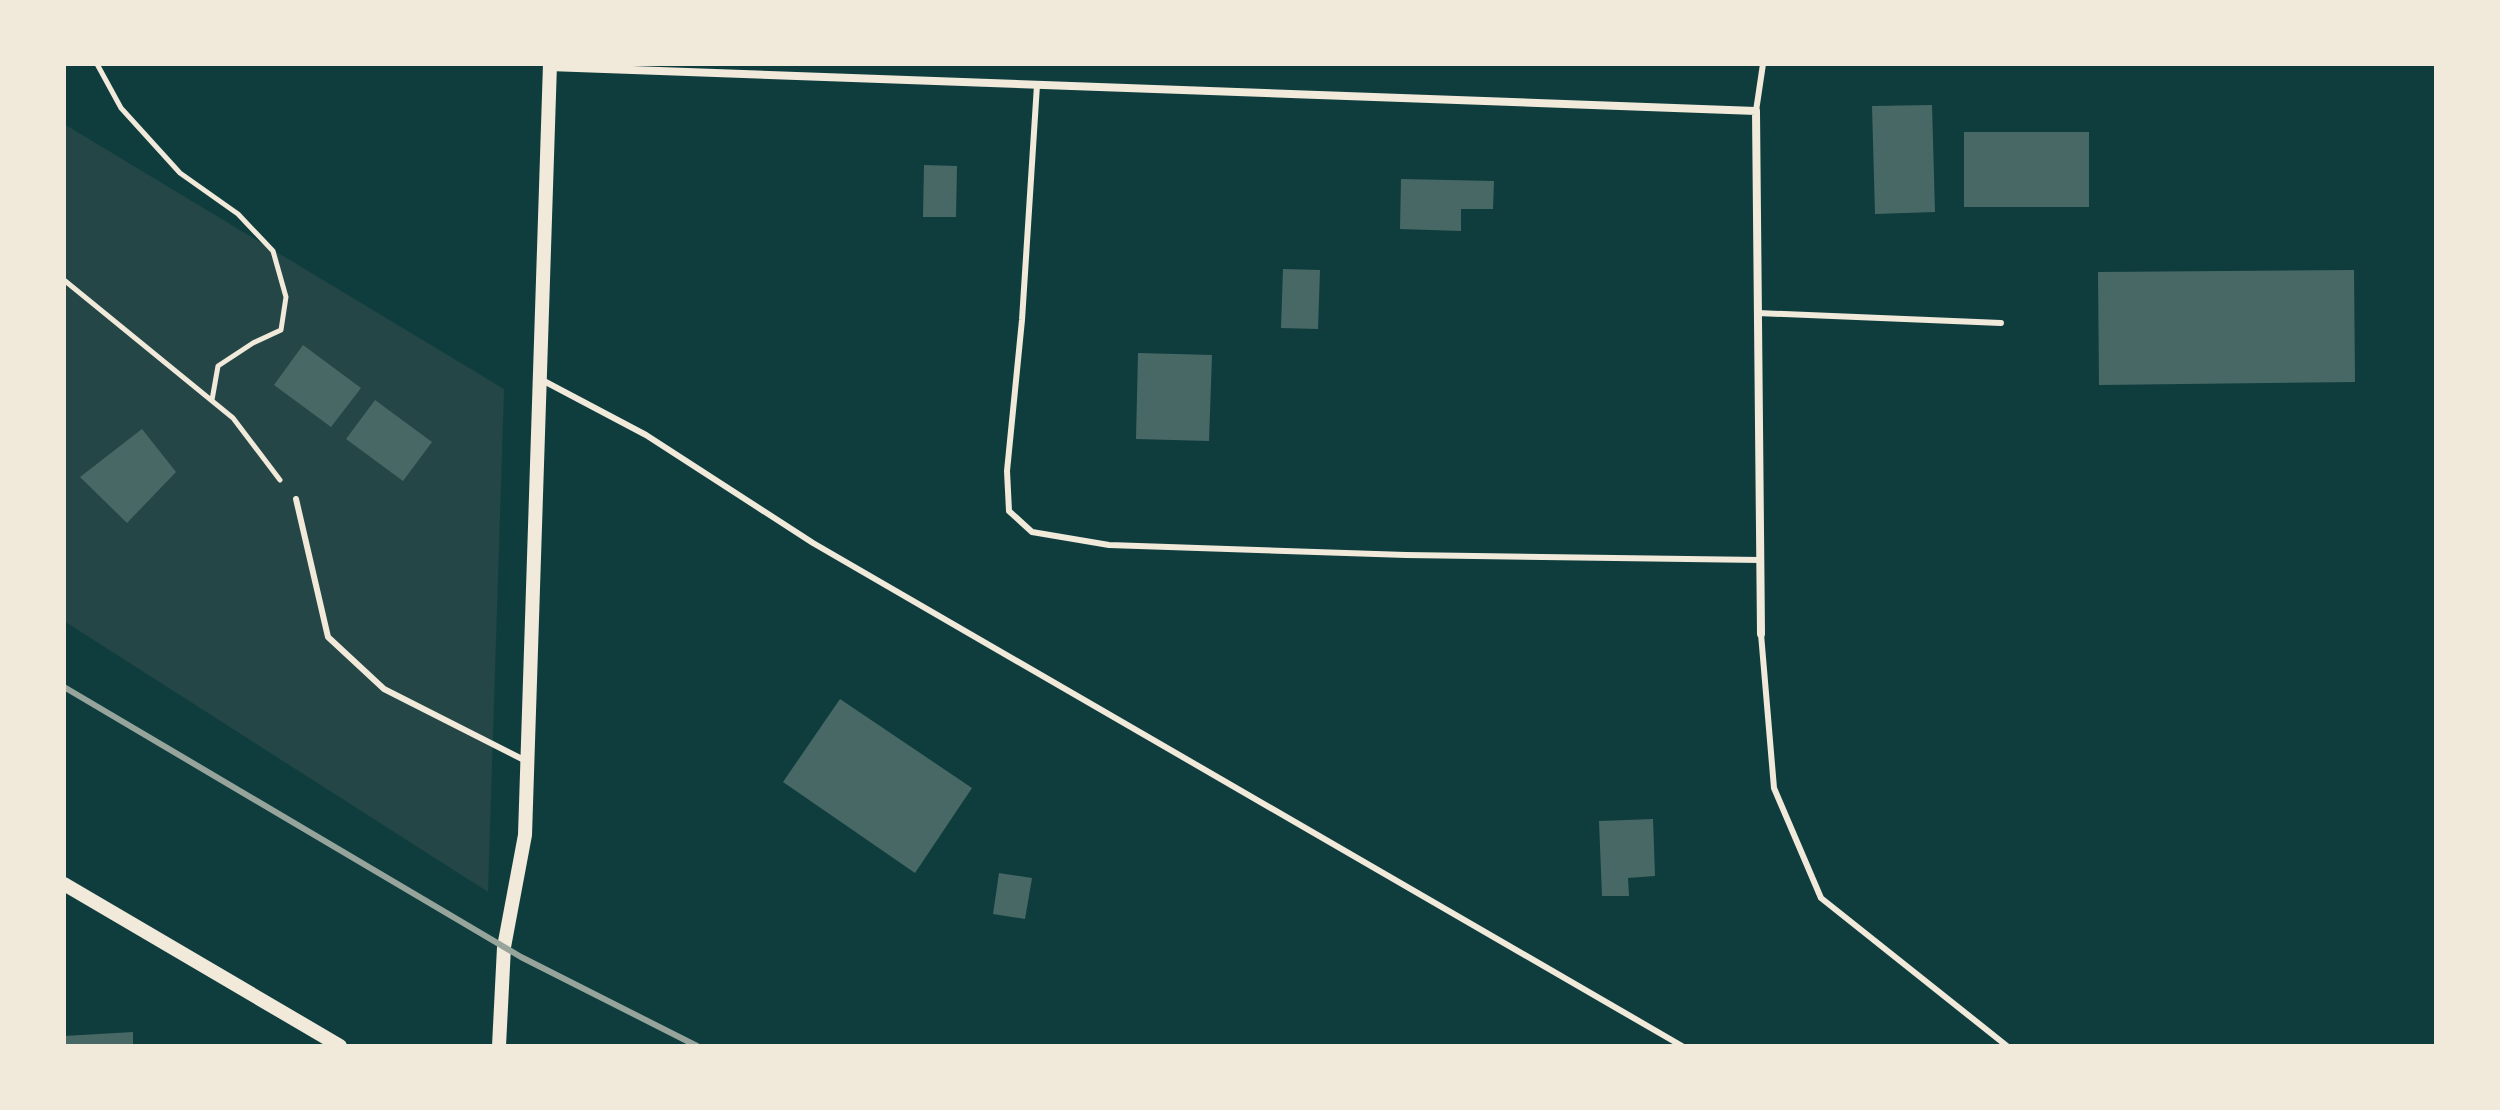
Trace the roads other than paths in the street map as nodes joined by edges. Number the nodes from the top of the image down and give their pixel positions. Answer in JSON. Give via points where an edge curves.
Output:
{"nodes":[{"id":1,"x":1763,"y":64,"type":"edge"},
{"id":2,"x":550,"y":65,"type":"edge"},
{"id":3,"x":1037,"y":85,"type":"junction"},
{"id":4,"x":1756,"y":111,"type":"junction"},
{"id":5,"x":1758,"y":313,"type":"junction"},
{"id":6,"x":2001,"y":323,"type":"dead end"},
{"id":7,"x":539,"y":379,"type":"junction"},
{"id":8,"x":296,"y":499,"type":"road end"},
{"id":9,"x":1760,"y":560,"type":"junction"},
{"id":10,"x":1761,"y":634,"type":"joint"},
{"id":11,"x":528,"y":762,"type":"junction"},
{"id":12,"x":64,"y":884,"type":"edge"},
{"id":13,"x":340,"y":1046,"type":"edge"},
{"id":14,"x":499,"y":1046,"type":"edge"},
{"id":15,"x":1682,"y":1046,"type":"edge"},
{"id":16,"x":2007,"y":1046,"type":"edge"}],
"edges":[{"from":1,"to":4,"type":"lane"},
{"from":2,"to":3,"type":"street"},
{"from":2,"to":7,"type":"street"},
{"from":3,"to":4,"type":"street"},
{"from":3,"to":9,"type":"lane","via":[[1007,471],[1009,511],[1032,532],[1109,545]]},
{"from":4,"to":5,"type":"street"},
{"from":5,"to":6,"type":"lane"},
{"from":5,"to":9,"type":"street"},
{"from":7,"to":11,"type":"street"},
{"from":7,"to":15,"type":"lane","via":[[646,435],[813,543]]},
{"from":8,"to":11,"type":"lane","via":[[328,637],[384,689]]},
{"from":9,"to":10,"type":"street"},
{"from":10,"to":16,"type":"lane","via":[[1774,788],[1821,898]]},
{"from":11,"to":14,"type":"street","via":[[525,835],[504,947]]},
{"from":12,"to":13,"type":"street"}]}
